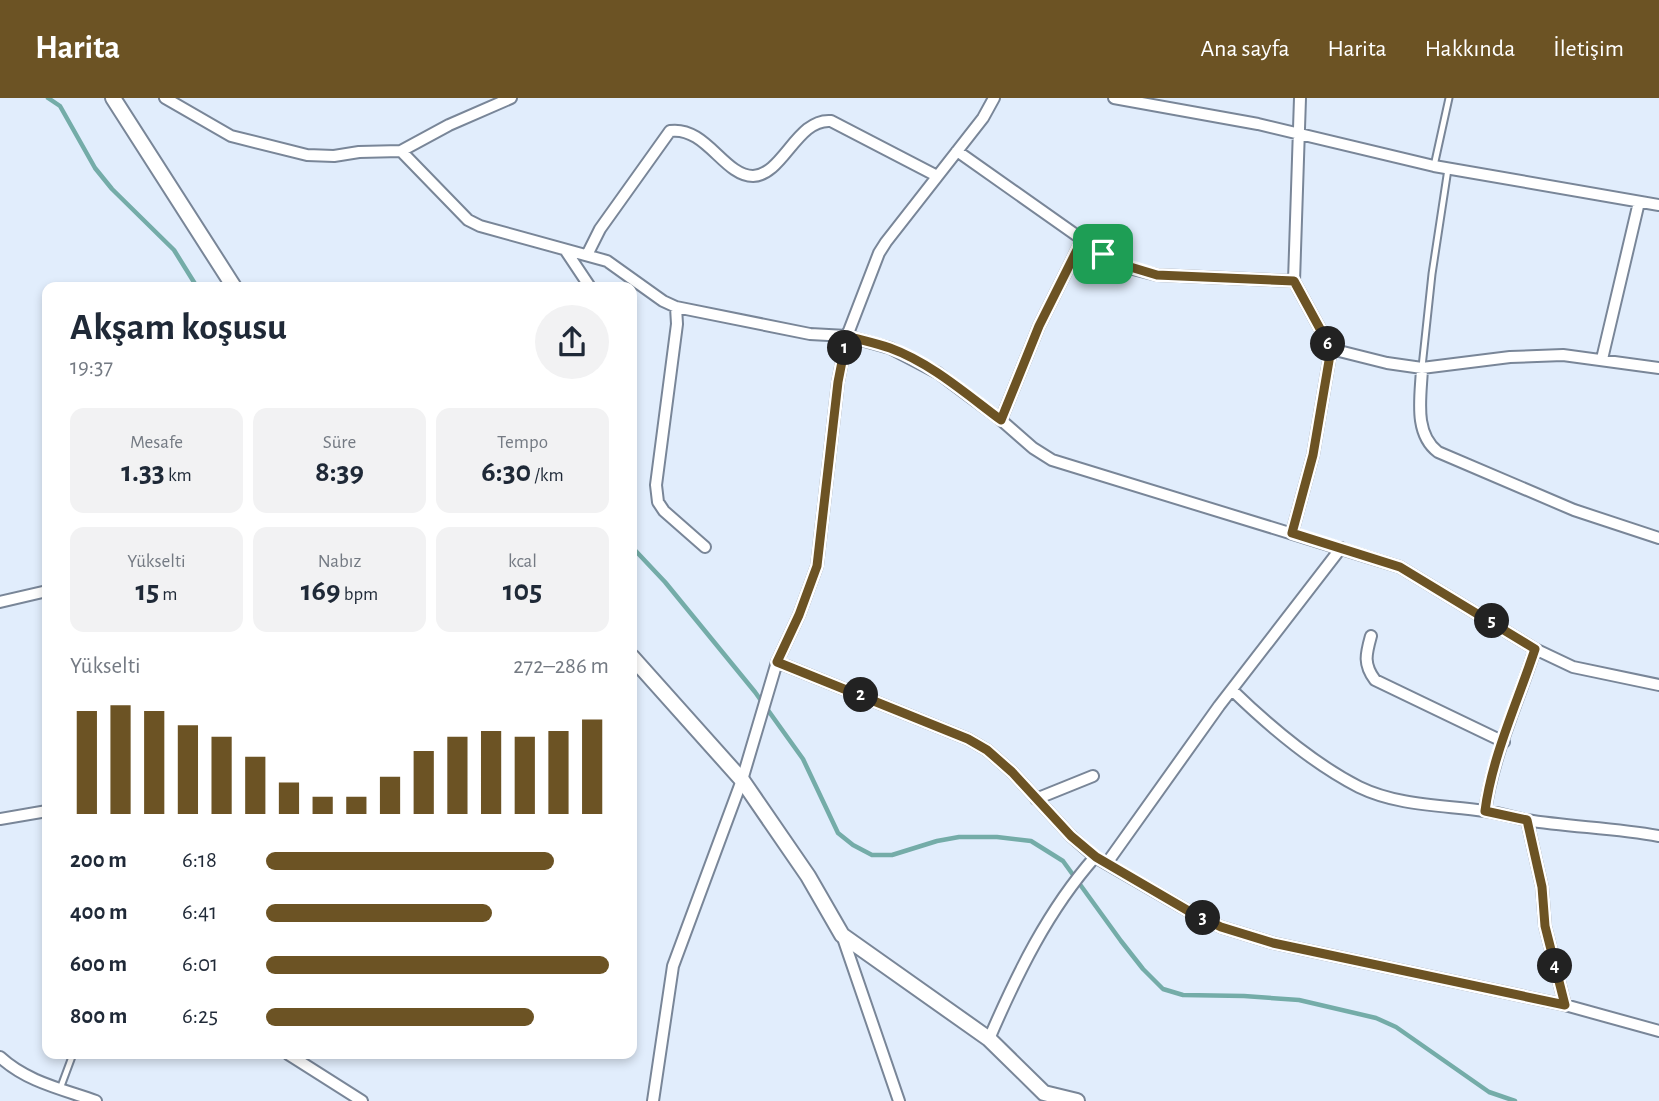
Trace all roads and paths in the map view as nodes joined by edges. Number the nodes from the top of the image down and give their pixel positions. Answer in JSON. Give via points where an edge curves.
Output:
{"nodes":[{"id":1,"x":114,"y":98,"type":"edge"},
{"id":2,"x":165,"y":98,"type":"edge"},
{"id":3,"x":511,"y":98,"type":"edge"},
{"id":4,"x":994,"y":98,"type":"edge"},
{"id":5,"x":1114,"y":98,"type":"edge"},
{"id":6,"x":1300,"y":98,"type":"edge"},
{"id":7,"x":1449,"y":98,"type":"edge"},
{"id":8,"x":1299,"y":134,"type":"junction"},
{"id":9,"x":401,"y":151,"type":"junction"},
{"id":10,"x":957,"y":151,"type":"junction"},
{"id":11,"x":1434,"y":166,"type":"junction"},
{"id":12,"x":1448,"y":169,"type":"junction"},
{"id":13,"x":937,"y":176,"type":"junction"},
{"id":14,"x":1639,"y":202,"type":"junction"},
{"id":15,"x":1659,"y":205,"type":"edge"},
{"id":16,"x":1082,"y":240,"type":"junction"},
{"id":17,"x":566,"y":251,"type":"junction"},
{"id":18,"x":587,"y":255,"type":"junction"},
{"id":19,"x":1294,"y":281,"type":"junction"},
{"id":20,"x":230,"y":282,"type":"edge"},
{"id":21,"x":587,"y":282,"type":"edge"},
{"id":22,"x":676,"y":307,"type":"junction"},
{"id":23,"x":847,"y":336,"type":"junction"},
{"id":24,"x":1331,"y":349,"type":"junction"},
{"id":25,"x":1602,"y":359,"type":"junction"},
{"id":26,"x":1422,"y":368,"type":"junction"},
{"id":27,"x":1659,"y":368,"type":"edge"},
{"id":28,"x":1001,"y":420,"type":"junction"},
{"id":29,"x":1292,"y":533,"type":"junction"},
{"id":30,"x":1659,"y":538,"type":"edge"},
{"id":31,"x":705,"y":547,"type":"dead end"},
{"id":32,"x":1342,"y":548,"type":"junction"},
{"id":33,"x":42,"y":592,"type":"edge"},
{"id":34,"x":0,"y":602,"type":"edge"},
{"id":35,"x":1371,"y":636,"type":"dead end"},
{"id":36,"x":1535,"y":649,"type":"junction"},
{"id":37,"x":777,"y":662,"type":"junction"},
{"id":38,"x":637,"y":663,"type":"edge"},
{"id":39,"x":1659,"y":685,"type":"edge"},
{"id":40,"x":1232,"y":690,"type":"junction"},
{"id":41,"x":1504,"y":742,"type":"junction"},
{"id":42,"x":1093,"y":776,"type":"dead end"},
{"id":43,"x":742,"y":779,"type":"junction"},
{"id":44,"x":1036,"y":799,"type":"junction"},
{"id":45,"x":1485,"y":811,"type":"junction"},
{"id":46,"x":42,"y":812,"type":"edge"},
{"id":47,"x":0,"y":819,"type":"edge"},
{"id":48,"x":1527,"y":820,"type":"junction"},
{"id":49,"x":1659,"y":836,"type":"edge"},
{"id":50,"x":1096,"y":857,"type":"junction"},
{"id":51,"x":1107,"y":863,"type":"junction"},
{"id":52,"x":842,"y":935,"type":"junction"},
{"id":53,"x":1565,"y":1005,"type":"junction"},
{"id":54,"x":1659,"y":1031,"type":"edge"},
{"id":55,"x":989,"y":1039,"type":"junction"},
{"id":56,"x":0,"y":1057,"type":"edge"},
{"id":57,"x":71,"y":1059,"type":"edge"},
{"id":58,"x":296,"y":1059,"type":"edge"},
{"id":59,"x":60,"y":1089,"type":"junction"},
{"id":60,"x":1045,"y":1097,"type":"edge"},
{"id":61,"x":96,"y":1101,"type":"edge"},
{"id":62,"x":362,"y":1101,"type":"edge"},
{"id":63,"x":653,"y":1101,"type":"edge"},
{"id":64,"x":899,"y":1101,"type":"edge"},
{"id":65,"x":1077,"y":1101,"type":"edge"}],
"edges":[{"from":1,"to":20,"type":"street"},
{"from":2,"to":9,"type":"street","via":[[230,136],[307,155]]},
{"from":3,"to":9,"type":"street"},
{"from":4,"to":10,"type":"street"},
{"from":5,"to":8,"type":"street"},
{"from":6,"to":8,"type":"street"},
{"from":7,"to":11,"type":"lane"},
{"from":8,"to":11,"type":"street"},
{"from":8,"to":19,"type":"street"},
{"from":9,"to":17,"type":"street","via":[[473,223]]},
{"from":10,"to":13,"type":"street"},
{"from":10,"to":16,"type":"street"},
{"from":11,"to":12,"type":"street"},
{"from":12,"to":14,"type":"street"},
{"from":12,"to":26,"type":"lane"},
{"from":13,"to":18,"type":"street","via":[[831,121],[812,125],[775,164],[750,176],[690,133],[670,131],[600,229]]},
{"from":13,"to":23,"type":"street","via":[[879,253]]},
{"from":14,"to":15,"type":"street"},
{"from":14,"to":25,"type":"street"},
{"from":16,"to":19,"type":"street","via":[[1117,263],[1157,275]]},
{"from":16,"to":28,"type":"street","via":[[1039,326]]},
{"from":17,"to":18,"type":"street"},
{"from":17,"to":21,"type":"street"},
{"from":18,"to":22,"type":"street","via":[[619,267]]},
{"from":19,"to":24,"type":"street"},
{"from":22,"to":23,"type":"street","via":[[810,334]]},
{"from":22,"to":31,"type":"street","via":[[657,494],[664,511]]},
{"from":23,"to":28,"type":"street","via":[[915,360]]},
{"from":23,"to":37,"type":"street","via":[[817,566]]},
{"from":24,"to":26,"type":"street"},
{"from":24,"to":29,"type":"street","via":[[1313,455]]},
{"from":25,"to":26,"type":"street","via":[[1536,355]]},
{"from":25,"to":27,"type":"street"},
{"from":26,"to":30,"type":"street","via":[[1422,430],[1438,452],[1574,510]]},
{"from":28,"to":29,"type":"street","via":[[1052,460]]},
{"from":29,"to":32,"type":"street"},
{"from":32,"to":36,"type":"street","via":[[1410,572]]},
{"from":32,"to":40,"type":"street"},
{"from":33,"to":34,"type":"street"},
{"from":35,"to":41,"type":"street","via":[[1365,660],[1375,680]]},
{"from":36,"to":39,"type":"street","via":[[1573,667]]},
{"from":36,"to":41,"type":"street"},
{"from":37,"to":43,"type":"street"},
{"from":37,"to":44,"type":"street","via":[[968,739],[1012,772]]},
{"from":38,"to":43,"type":"street"},
{"from":40,"to":45,"type":"street","via":[[1262,719],[1359,786],[1406,801]]},
{"from":40,"to":51,"type":"street"},
{"from":41,"to":45,"type":"street"},
{"from":42,"to":44,"type":"street"},
{"from":43,"to":52,"type":"street"},
{"from":43,"to":63,"type":"street","via":[[673,966]]},
{"from":44,"to":50,"type":"street"},
{"from":45,"to":48,"type":"street"},
{"from":46,"to":47,"type":"street"},
{"from":48,"to":49,"type":"street"},
{"from":48,"to":53,"type":"street","via":[[1542,887],[1545,926]]},
{"from":50,"to":51,"type":"street"},
{"from":50,"to":55,"type":"street","via":[[1068,890],[1027,959]]},
{"from":51,"to":53,"type":"street","via":[[1221,927],[1273,943]]},
{"from":52,"to":55,"type":"street"},
{"from":52,"to":64,"type":"street"},
{"from":53,"to":54,"type":"street"},
{"from":55,"to":60,"type":"street"},
{"from":56,"to":59,"type":"street","via":[[32,1080]]},
{"from":57,"to":59,"type":"lane"},
{"from":58,"to":62,"type":"street"},
{"from":59,"to":61,"type":"street"},
{"from":60,"to":65,"type":"street"}]}
